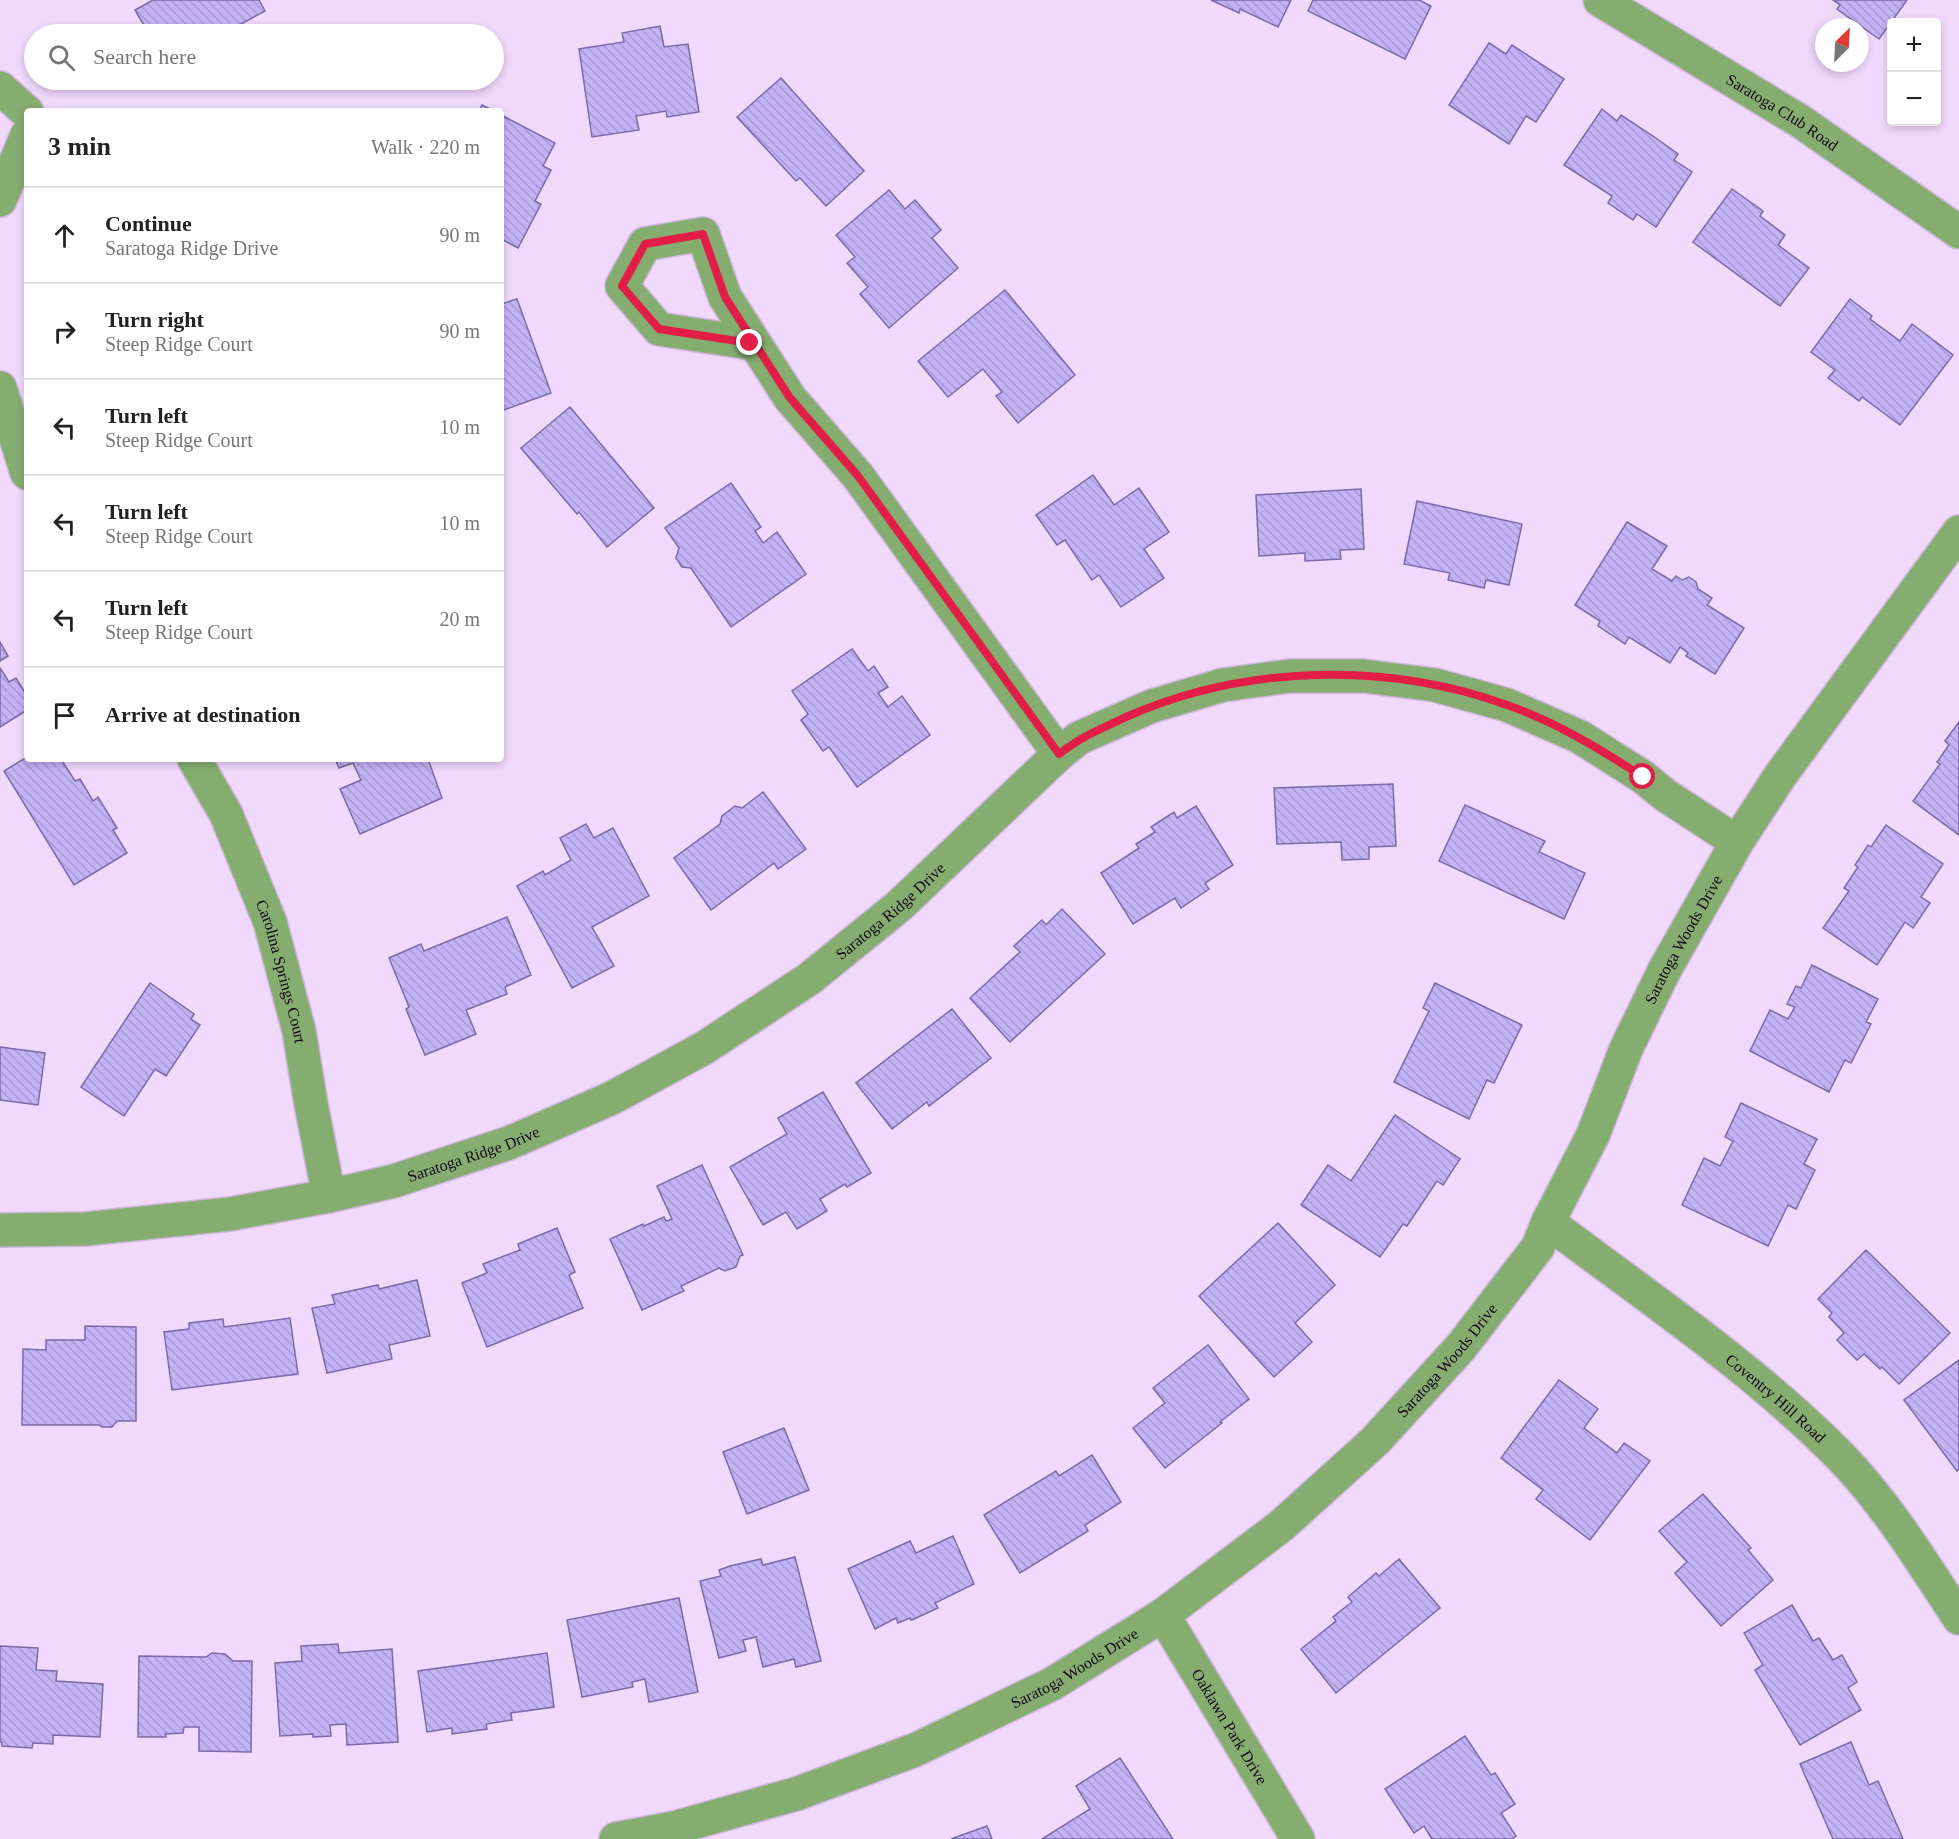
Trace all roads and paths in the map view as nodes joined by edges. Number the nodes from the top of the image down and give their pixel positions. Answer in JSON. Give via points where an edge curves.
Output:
{"nodes":[{"id":1,"x":1600,"y":0,"type":"edge"},
{"id":2,"x":0,"y":87,"type":"edge"},
{"id":3,"x":24,"y":109,"type":"edge"},
{"id":4,"x":24,"y":142,"type":"edge"},
{"id":5,"x":0,"y":200,"type":"edge"},
{"id":6,"x":1959,"y":232,"type":"edge"},
{"id":7,"x":750,"y":343,"type":"dead end"},
{"id":8,"x":0,"y":388,"type":"edge"},
{"id":9,"x":24,"y":464,"type":"edge"},
{"id":10,"x":1959,"y":532,"type":"edge"},
{"id":11,"x":1059,"y":754,"type":"junction"},
{"id":12,"x":196,"y":762,"type":"edge"},
{"id":13,"x":1737,"y":842,"type":"junction"},
{"id":14,"x":330,"y":1196,"type":"junction"},
{"id":15,"x":1548,"y":1222,"type":"junction"},
{"id":16,"x":0,"y":1230,"type":"edge"},
{"id":17,"x":1163,"y":1615,"type":"junction"},
{"id":18,"x":1959,"y":1618,"type":"edge"},
{"id":19,"x":623,"y":1838,"type":"edge"},
{"id":20,"x":1298,"y":1839,"type":"edge"}],
"edges":[{"from":1,"to":6,"type":"street","name":"Saratoga Club Road","via":[[1800,121]]},
{"from":2,"to":3,"type":"street"},
{"from":4,"to":5,"type":"street"},
{"from":7,"to":11,"type":"street","via":[[659,329],[622,286],[645,244],[703,234],[725,297],[790,398],[858,476]]},
{"from":8,"to":9,"type":"street"},
{"from":10,"to":13,"type":"street","name":"Saratoga Woods Drive","via":[[1779,776]]},
{"from":11,"to":13,"type":"street","name":"Saratoga Ridge Drive","via":[[1079,738],[1152,706],[1223,685],[1300,676],[1364,676],[1435,685],[1507,705],[1580,737]]},
{"from":11,"to":14,"type":"street","name":"Saratoga Ridge Drive","via":[[900,906],[809,979],[704,1048],[612,1098],[509,1143],[394,1181]]},
{"from":12,"to":14,"type":"street","name":"Carolina Springs Court","via":[[226,814],[270,922],[299,1031]]},
{"from":13,"to":15,"type":"street","name":"Saratoga Woods Drive","via":[[1664,971],[1626,1049],[1593,1135]]},
{"from":14,"to":16,"type":"street","name":"Saratoga Ridge Drive","via":[[230,1214],[118,1226]]},
{"from":15,"to":17,"type":"street","name":"Saratoga Woods Drive","via":[[1538,1247],[1461,1347],[1375,1441],[1281,1526]]},
{"from":15,"to":18,"type":"street","name":"Coventry Hill Road","via":[[1765,1386],[1841,1458],[1903,1532]]},
{"from":17,"to":19,"type":"street","name":"Saratoga Woods Drive","via":[[1052,1683],[915,1750],[796,1794]]},
{"from":17,"to":20,"type":"street","name":"Oaklawn Park Drive"}]}
